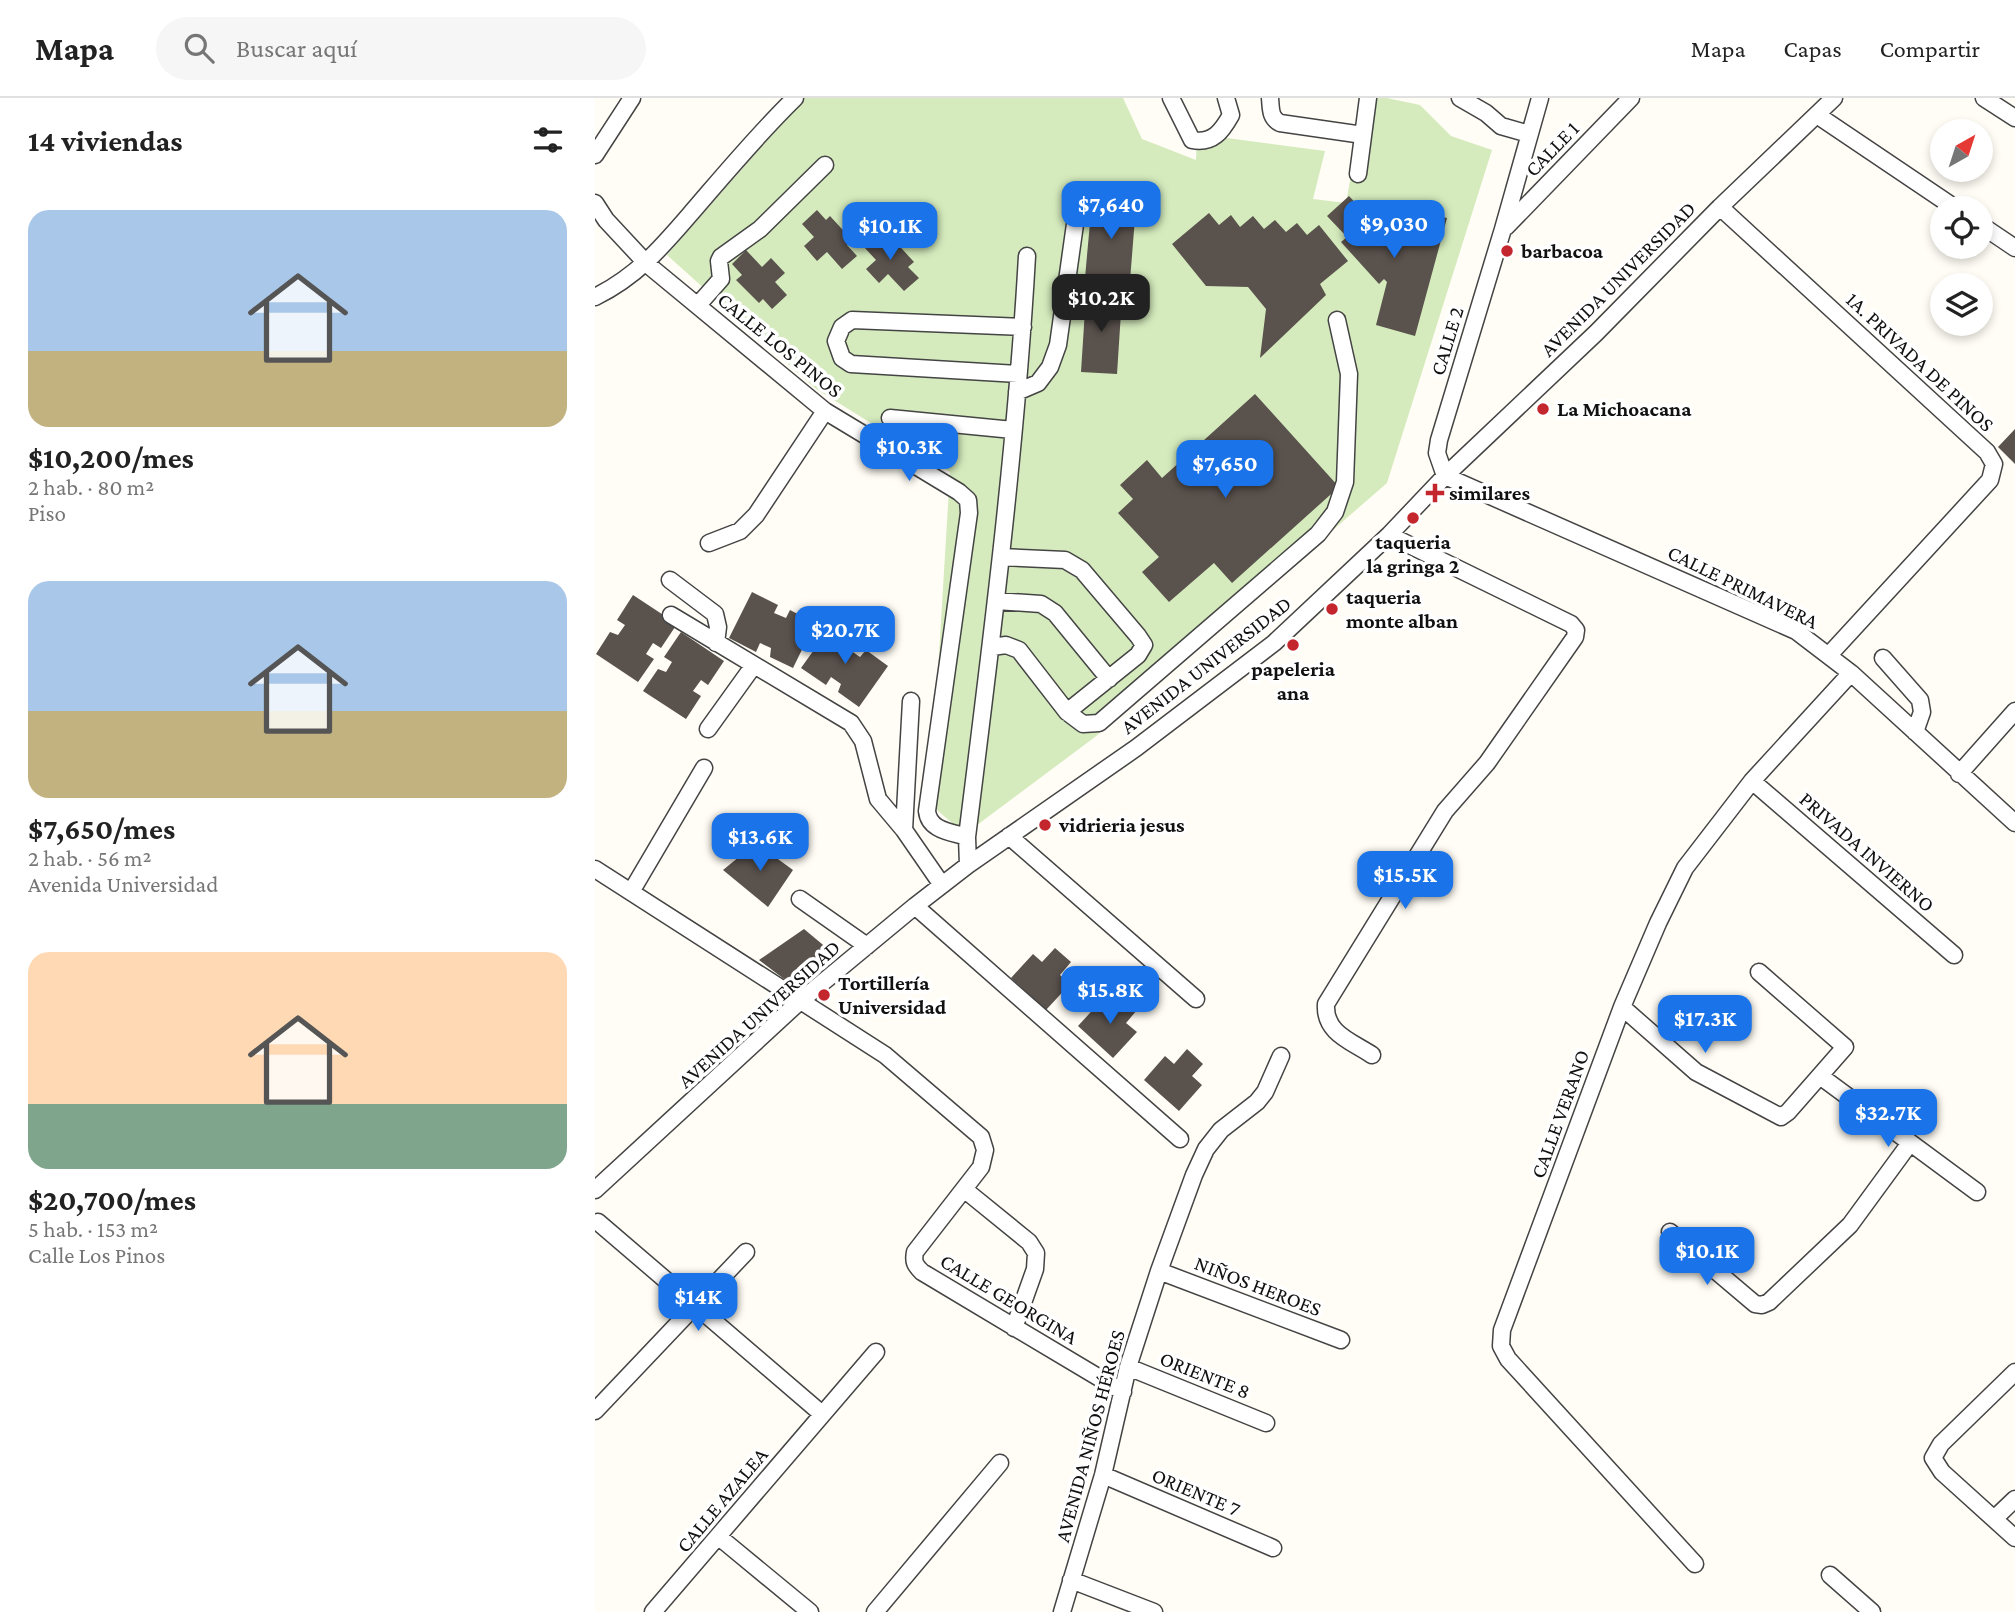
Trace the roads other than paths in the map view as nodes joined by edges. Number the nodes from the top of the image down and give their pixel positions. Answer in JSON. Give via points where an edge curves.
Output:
{"nodes":[{"id":1,"x":632,"y":98,"type":"edge"},
{"id":2,"x":795,"y":98,"type":"edge"},
{"id":3,"x":1171,"y":98,"type":"edge"},
{"id":4,"x":1226,"y":98,"type":"edge"},
{"id":5,"x":1270,"y":98,"type":"edge"},
{"id":6,"x":1368,"y":98,"type":"edge"},
{"id":7,"x":1460,"y":98,"type":"edge"},
{"id":8,"x":1540,"y":98,"type":"edge"},
{"id":9,"x":1631,"y":98,"type":"edge"},
{"id":10,"x":1834,"y":98,"type":"edge"},
{"id":11,"x":1983,"y":98,"type":"edge"},
{"id":12,"x":1817,"y":115,"type":"junction"},
{"id":13,"x":2015,"y":118,"type":"edge"},
{"id":14,"x":1529,"y":134,"type":"junction"},
{"id":15,"x":1363,"y":135,"type":"junction"},
{"id":16,"x":595,"y":155,"type":"edge"},
{"id":17,"x":825,"y":164,"type":"dead end"},
{"id":18,"x":1358,"y":174,"type":"dead end"},
{"id":19,"x":1937,"y":196,"type":"edge"},
{"id":20,"x":595,"y":203,"type":"edge"},
{"id":21,"x":1720,"y":207,"type":"junction"},
{"id":22,"x":1077,"y":210,"type":"dead end"},
{"id":23,"x":1503,"y":229,"type":"junction"},
{"id":24,"x":1993,"y":233,"type":"edge"},
{"id":25,"x":2015,"y":248,"type":"edge"},
{"id":26,"x":1027,"y":256,"type":"dead end"},
{"id":27,"x":647,"y":264,"type":"junction"},
{"id":28,"x":595,"y":297,"type":"edge"},
{"id":29,"x":698,"y":305,"type":"junction"},
{"id":30,"x":1337,"y":320,"type":"dead end"},
{"id":31,"x":1023,"y":327,"type":"junction"},
{"id":32,"x":1018,"y":374,"type":"junction"},
{"id":33,"x":1017,"y":392,"type":"junction"},
{"id":34,"x":825,"y":411,"type":"junction"},
{"id":35,"x":890,"y":418,"type":"dead end"},
{"id":36,"x":1013,"y":430,"type":"junction"},
{"id":37,"x":1445,"y":476,"type":"junction"},
{"id":38,"x":1389,"y":535,"type":"junction"},
{"id":39,"x":709,"y":543,"type":"dead end"},
{"id":40,"x":1001,"y":557,"type":"junction"},
{"id":41,"x":670,"y":580,"type":"dead end"},
{"id":42,"x":996,"y":601,"type":"junction"},
{"id":43,"x":671,"y":615,"type":"dead end"},
{"id":44,"x":716,"y":643,"type":"junction"},
{"id":45,"x":992,"y":646,"type":"junction"},
{"id":46,"x":1829,"y":655,"type":"junction"},
{"id":47,"x":1882,"y":658,"type":"dead end"},
{"id":48,"x":754,"y":665,"type":"junction"},
{"id":49,"x":1851,"y":673,"type":"junction"},
{"id":50,"x":1109,"y":679,"type":"junction"},
{"id":51,"x":911,"y":701,"type":"dead end"},
{"id":52,"x":2015,"y":711,"type":"edge"},
{"id":53,"x":1067,"y":712,"type":"junction"},
{"id":54,"x":708,"y":729,"type":"dead end"},
{"id":55,"x":1915,"y":732,"type":"junction"},
{"id":56,"x":704,"y":768,"type":"dead end"},
{"id":57,"x":1959,"y":774,"type":"junction"},
{"id":58,"x":1752,"y":781,"type":"junction"},
{"id":59,"x":2013,"y":817,"type":"edge"},
{"id":60,"x":904,"y":830,"type":"junction"},
{"id":61,"x":1009,"y":836,"type":"junction"},
{"id":62,"x":967,"y":837,"type":"junction"},
{"id":63,"x":968,"y":865,"type":"junction"},
{"id":64,"x":595,"y":869,"type":"edge"},
{"id":65,"x":942,"y":885,"type":"junction"},
{"id":66,"x":631,"y":892,"type":"junction"},
{"id":67,"x":800,"y":899,"type":"dead end"},
{"id":68,"x":915,"y":906,"type":"junction"},
{"id":69,"x":867,"y":946,"type":"junction"},
{"id":70,"x":1954,"y":955,"type":"dead end"},
{"id":71,"x":1759,"y":972,"type":"dead end"},
{"id":72,"x":1196,"y":999,"type":"dead end"},
{"id":73,"x":799,"y":1002,"type":"junction"},
{"id":74,"x":1622,"y":1007,"type":"junction"},
{"id":75,"x":1372,"y":1055,"type":"dead end"},
{"id":76,"x":1281,"y":1056,"type":"dead end"},
{"id":77,"x":1820,"y":1076,"type":"junction"},
{"id":78,"x":1180,"y":1139,"type":"dead end"},
{"id":79,"x":1910,"y":1143,"type":"junction"},
{"id":80,"x":595,"y":1190,"type":"edge"},
{"id":81,"x":965,"y":1190,"type":"junction"},
{"id":82,"x":1977,"y":1192,"type":"dead end"},
{"id":83,"x":598,"y":1222,"type":"dead end"},
{"id":84,"x":1670,"y":1232,"type":"dead end"},
{"id":85,"x":746,"y":1252,"type":"dead end"},
{"id":86,"x":1159,"y":1271,"type":"junction"},
{"id":87,"x":695,"y":1307,"type":"junction"},
{"id":88,"x":1014,"y":1328,"type":"junction"},
{"id":89,"x":1341,"y":1340,"type":"dead end"},
{"id":90,"x":876,"y":1352,"type":"dead end"},
{"id":91,"x":1128,"y":1367,"type":"junction"},
{"id":92,"x":2015,"y":1373,"type":"edge"},
{"id":93,"x":1123,"y":1392,"type":"junction"},
{"id":94,"x":595,"y":1411,"type":"edge"},
{"id":95,"x":822,"y":1413,"type":"junction"},
{"id":96,"x":1266,"y":1423,"type":"dead end"},
{"id":97,"x":1000,"y":1463,"type":"dead end"},
{"id":98,"x":1103,"y":1475,"type":"junction"},
{"id":99,"x":2015,"y":1499,"type":"edge"},
{"id":100,"x":1994,"y":1519,"type":"junction"},
{"id":101,"x":719,"y":1537,"type":"junction"},
{"id":102,"x":2015,"y":1538,"type":"edge"},
{"id":103,"x":1273,"y":1548,"type":"dead end"},
{"id":104,"x":1695,"y":1564,"type":"dead end"},
{"id":105,"x":1830,"y":1575,"type":"dead end"},
{"id":106,"x":1071,"y":1580,"type":"junction"},
{"id":107,"x":653,"y":1612,"type":"edge"},
{"id":108,"x":810,"y":1612,"type":"edge"},
{"id":109,"x":875,"y":1612,"type":"edge"},
{"id":110,"x":1062,"y":1612,"type":"edge"},
{"id":111,"x":1154,"y":1612,"type":"edge"},
{"id":112,"x":1872,"y":1612,"type":"edge"}],
"edges":[{"from":1,"to":16,"type":"street"},
{"from":2,"to":27,"type":"street"},
{"from":3,"to":4,"type":"street","via":[[1192,140],[1202,142],[1221,133],[1231,115]]},
{"from":5,"to":15,"type":"street","via":[[1274,120],[1280,123]]},
{"from":6,"to":15,"type":"street"},
{"from":7,"to":14,"type":"street","via":[[1501,126]]},
{"from":8,"to":14,"type":"street","name":"CALLE 2"},
{"from":9,"to":23,"type":"street","name":"CALLE 1"},
{"from":10,"to":12,"type":"street","name":"AVENIDA UNIVERSIDAD"},
{"from":11,"to":13,"type":"street"},
{"from":12,"to":19,"type":"street"},
{"from":12,"to":21,"type":"street","name":"AVENIDA UNIVERSIDAD"},
{"from":14,"to":23,"type":"street","name":"CALLE 2"},
{"from":15,"to":18,"type":"street"},
{"from":17,"to":29,"type":"street","via":[[759,229],[721,257],[721,279]]},
{"from":20,"to":27,"type":"street","name":"CALLE LOS PINOS"},
{"from":21,"to":37,"type":"street","name":"AVENIDA UNIVERSIDAD"},
{"from":21,"to":46,"type":"street","name":"1A. PRIVADA DE PINOS","via":[[1987,452],[1994,464],[1990,480]]},
{"from":22,"to":33,"type":"street","via":[[1058,345],[1038,383]]},
{"from":23,"to":37,"type":"street","name":"CALLE 2","via":[[1439,440],[1437,453]]},
{"from":24,"to":25,"type":"street"},
{"from":26,"to":31,"type":"street"},
{"from":27,"to":28,"type":"street"},
{"from":27,"to":29,"type":"street","name":"CALLE LOS PINOS"},
{"from":29,"to":34,"type":"street","name":"CALLE LOS PINOS"},
{"from":30,"to":53,"type":"street","via":[[1349,374],[1345,482],[1335,512],[1308,543],[1099,723],[1083,724]]},
{"from":31,"to":32,"type":"street"},
{"from":31,"to":32,"type":"street","via":[[852,320],[842,327],[836,341],[842,358],[851,364]]},
{"from":32,"to":33,"type":"street"},
{"from":33,"to":36,"type":"street"},
{"from":34,"to":39,"type":"street","via":[[756,515],[740,531]]},
{"from":34,"to":62,"type":"street","name":"CALLE LOS PINOS","via":[[968,500],[927,811],[936,827]]},
{"from":35,"to":36,"type":"street"},
{"from":36,"to":40,"type":"street"},
{"from":37,"to":38,"type":"street","name":"AVENIDA UNIVERSIDAD"},
{"from":37,"to":46,"type":"street","name":"CALLE PRIMAVERA","via":[[1748,608],[1796,631]]},
{"from":38,"to":61,"type":"street","name":"AVENIDA UNIVERSIDAD","via":[[1274,643],[1136,748]]},
{"from":38,"to":75,"type":"street","via":[[1576,630],[1487,763],[1445,811],[1326,1004],[1325,1016],[1332,1030]]},
{"from":40,"to":42,"type":"street"},
{"from":40,"to":50,"type":"street","via":[[1065,560],[1081,570],[1143,645],[1138,655]]},
{"from":41,"to":44,"type":"street","via":[[715,614]]},
{"from":42,"to":45,"type":"street"},
{"from":42,"to":50,"type":"street","via":[[1041,604],[1055,613]]},
{"from":43,"to":44,"type":"street"},
{"from":44,"to":48,"type":"street"},
{"from":45,"to":53,"type":"street","via":[[1019,650]]},
{"from":45,"to":62,"type":"street"},
{"from":46,"to":49,"type":"street","name":"CALLE PRIMAVERA"},
{"from":47,"to":55,"type":"street","via":[[1920,700],[1922,712]]},
{"from":48,"to":54,"type":"street"},
{"from":48,"to":60,"type":"street","via":[[851,723],[863,741],[878,799]]},
{"from":49,"to":55,"type":"street","name":"CALLE PRIMAVERA"},
{"from":49,"to":58,"type":"street","name":"CALLE VERANO"},
{"from":50,"to":53,"type":"street"},
{"from":51,"to":60,"type":"street"},
{"from":52,"to":57,"type":"street"},
{"from":55,"to":57,"type":"street","name":"CALLE PRIMAVERA"},
{"from":56,"to":66,"type":"street"},
{"from":57,"to":59,"type":"street","name":"CALLE PRIMAVERA"},
{"from":58,"to":70,"type":"street","name":"PRIVADA INVIERNO"},
{"from":58,"to":74,"type":"street","name":"CALLE VERANO","via":[[1685,868]]},
{"from":60,"to":65,"type":"street"},
{"from":61,"to":63,"type":"street","name":"AVENIDA UNIVERSIDAD"},
{"from":61,"to":72,"type":"street"},
{"from":62,"to":63,"type":"street"},
{"from":63,"to":65,"type":"street","name":"AVENIDA UNIVERSIDAD"},
{"from":64,"to":66,"type":"street"},
{"from":65,"to":68,"type":"street","name":"AVENIDA UNIVERSIDAD"},
{"from":66,"to":73,"type":"street"},
{"from":67,"to":69,"type":"street"},
{"from":68,"to":69,"type":"street","name":"AVENIDA UNIVERSIDAD"},
{"from":68,"to":78,"type":"street"},
{"from":69,"to":73,"type":"street","name":"AVENIDA UNIVERSIDAD"},
{"from":71,"to":77,"type":"street","via":[[1845,1047]]},
{"from":73,"to":80,"type":"street","name":"AVENIDA UNIVERSIDAD"},
{"from":73,"to":81,"type":"street","via":[[885,1055],[981,1137],[984,1157]]},
{"from":74,"to":77,"type":"street","via":[[1696,1072],[1781,1117]]},
{"from":74,"to":104,"type":"street","name":"CALLE VERANO","via":[[1502,1330],[1501,1346]]},
{"from":76,"to":86,"type":"street","name":"AVENIDA NIÑOS HÉROES","via":[[1257,1102],[1221,1130],[1206,1149]]},
{"from":77,"to":79,"type":"street"},
{"from":79,"to":82,"type":"street"},
{"from":79,"to":84,"type":"street","via":[[1850,1226],[1762,1306]]},
{"from":81,"to":88,"type":"street","via":[[1029,1242],[1036,1253],[1035,1269]]},
{"from":81,"to":88,"type":"street","name":"CALLE GEORGINA","via":[[913,1260],[922,1272]]},
{"from":83,"to":87,"type":"street"},
{"from":85,"to":87,"type":"street"},
{"from":86,"to":89,"type":"street","name":"NIÑOS HEROES"},
{"from":86,"to":91,"type":"street","name":"AVENIDA NIÑOS HÉROES"},
{"from":87,"to":94,"type":"street"},
{"from":87,"to":95,"type":"street"},
{"from":88,"to":93,"type":"street","name":"CALLE GEORGINA"},
{"from":90,"to":95,"type":"street","name":"CALLE AZALEA"},
{"from":91,"to":93,"type":"street","name":"AVENIDA NIÑOS HÉROES"},
{"from":91,"to":96,"type":"street","name":"ORIENTE 8"},
{"from":92,"to":100,"type":"street","via":[[1941,1444],[1933,1458],[1942,1472]]},
{"from":93,"to":98,"type":"street","name":"AVENIDA NIÑOS HÉROES"},
{"from":95,"to":101,"type":"street","name":"CALLE AZALEA"},
{"from":97,"to":109,"type":"street"},
{"from":98,"to":103,"type":"street","name":"ORIENTE 7"},
{"from":98,"to":106,"type":"street","name":"AVENIDA NIÑOS HÉROES"},
{"from":99,"to":100,"type":"street"},
{"from":100,"to":102,"type":"street"},
{"from":101,"to":107,"type":"street","name":"CALLE AZALEA"},
{"from":101,"to":108,"type":"street"},
{"from":105,"to":112,"type":"street"},
{"from":106,"to":110,"type":"street","name":"AVENIDA NIÑOS HÉROES"},
{"from":106,"to":111,"type":"street"}]}
